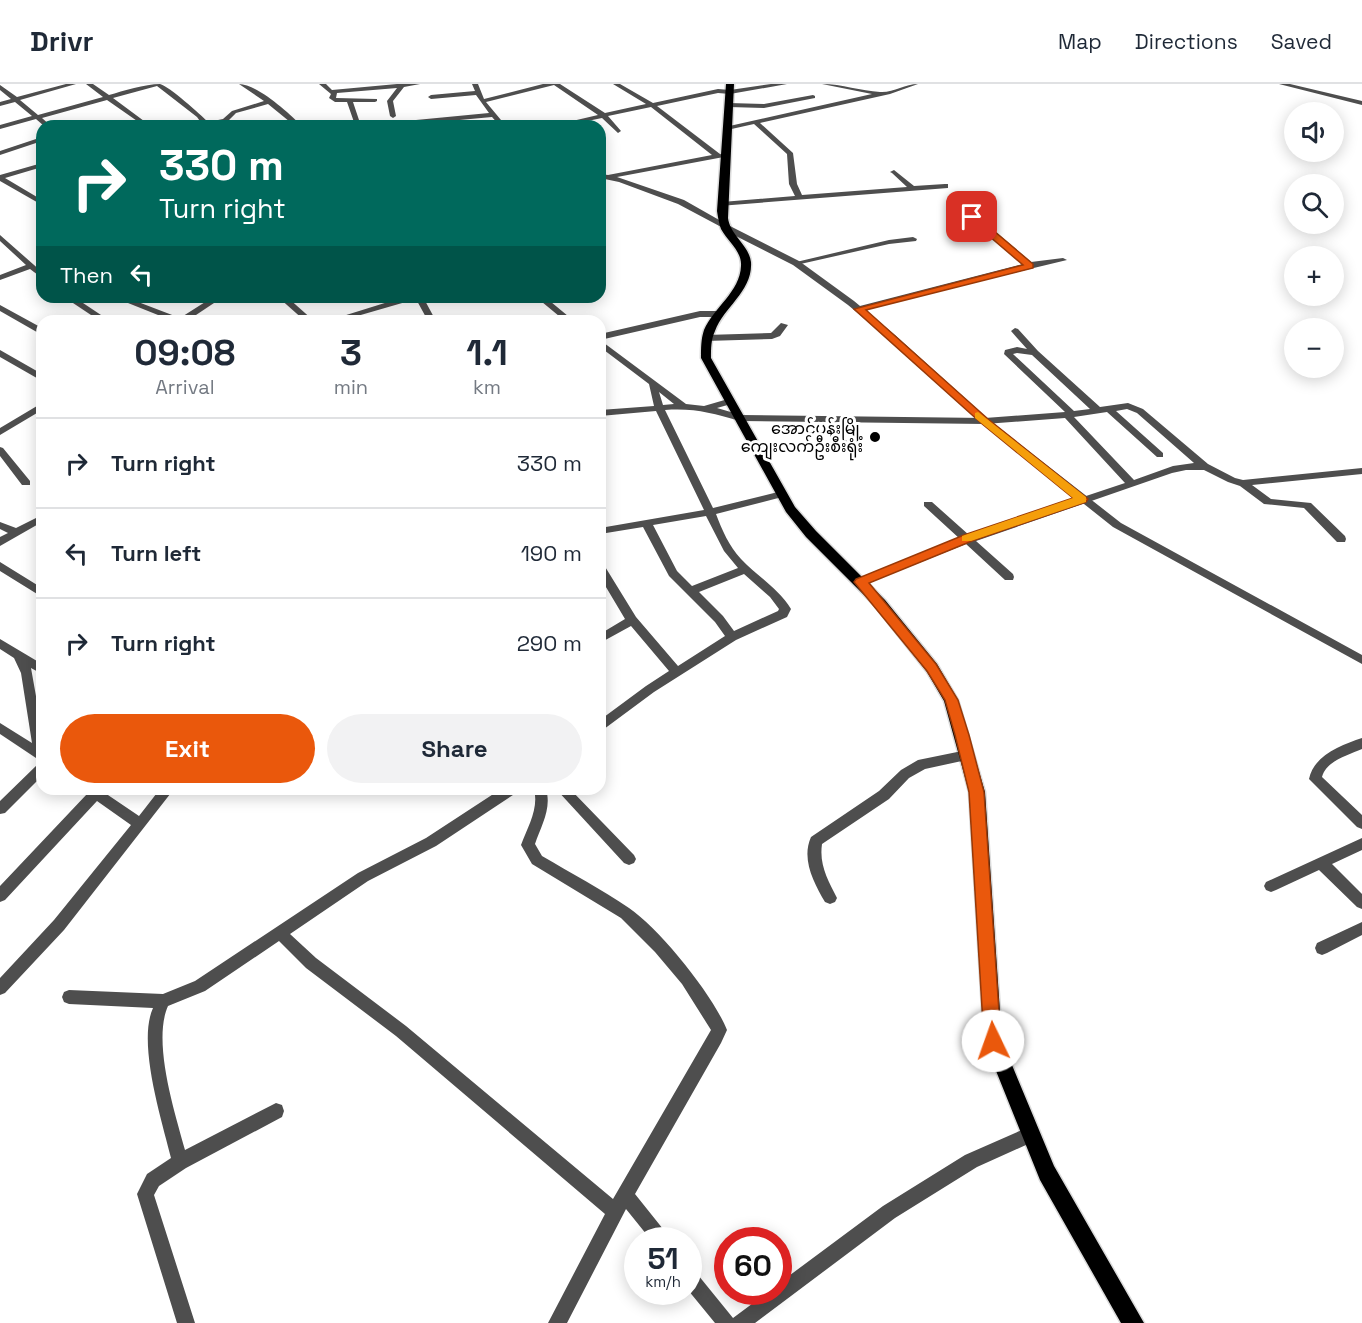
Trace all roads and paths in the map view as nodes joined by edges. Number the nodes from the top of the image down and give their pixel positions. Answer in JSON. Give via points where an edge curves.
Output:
{"nodes":[{"id":1,"x":73,"y":84,"type":"edge"},
{"id":2,"x":89,"y":84,"type":"edge"},
{"id":3,"x":158,"y":84,"type":"edge"},
{"id":4,"x":242,"y":84,"type":"edge"},
{"id":5,"x":322,"y":84,"type":"edge"},
{"id":6,"x":417,"y":84,"type":"edge"},
{"id":7,"x":476,"y":84,"type":"edge"},
{"id":8,"x":551,"y":84,"type":"edge"},
{"id":9,"x":556,"y":84,"type":"edge"},
{"id":10,"x":616,"y":84,"type":"edge"},
{"id":11,"x":784,"y":84,"type":"edge"},
{"id":12,"x":825,"y":84,"type":"edge"},
{"id":13,"x":915,"y":84,"type":"edge"},
{"id":14,"x":1282,"y":84,"type":"edge"},
{"id":15,"x":0,"y":87,"type":"edge"},
{"id":16,"x":401,"y":87,"type":"junction"},
{"id":17,"x":335,"y":91,"type":"junction"},
{"id":18,"x":478,"y":93,"type":"junction"},
{"id":19,"x":730,"y":94,"type":"edge"},
{"id":20,"x":883,"y":94,"type":"junction"},
{"id":21,"x":813,"y":96,"type":"dead end"},
{"id":22,"x":431,"y":97,"type":"dead end"},
{"id":23,"x":108,"y":98,"type":"junction"},
{"id":24,"x":16,"y":100,"type":"junction"},
{"id":25,"x":349,"y":100,"type":"junction"},
{"id":26,"x":375,"y":100,"type":"dead end"},
{"id":27,"x":482,"y":101,"type":"junction"},
{"id":28,"x":268,"y":102,"type":"junction"},
{"id":29,"x":1362,"y":103,"type":"edge"},
{"id":30,"x":0,"y":104,"type":"edge"},
{"id":31,"x":652,"y":105,"type":"junction"},
{"id":32,"x":492,"y":115,"type":"junction"},
{"id":33,"x":603,"y":115,"type":"junction"},
{"id":34,"x":393,"y":116,"type":"dead end"},
{"id":35,"x":38,"y":117,"type":"junction"},
{"id":36,"x":41,"y":120,"type":"edge"},
{"id":37,"x":139,"y":120,"type":"edge"},
{"id":38,"x":198,"y":120,"type":"edge"},
{"id":39,"x":226,"y":120,"type":"edge"},
{"id":40,"x":291,"y":120,"type":"edge"},
{"id":41,"x":356,"y":120,"type":"edge"},
{"id":42,"x":438,"y":120,"type":"edge"},
{"id":43,"x":497,"y":120,"type":"edge"},
{"id":44,"x":581,"y":120,"type":"edge"},
{"id":45,"x":757,"y":123,"type":"junction"},
{"id":46,"x":0,"y":127,"type":"edge"},
{"id":47,"x":728,"y":128,"type":"junction"},
{"id":48,"x":618,"y":131,"type":"dead end"},
{"id":49,"x":36,"y":141,"type":"edge"},
{"id":50,"x":0,"y":153,"type":"edge"},
{"id":51,"x":722,"y":156,"type":"junction"},
{"id":52,"x":36,"y":167,"type":"edge"},
{"id":53,"x":894,"y":172,"type":"dead end"},
{"id":54,"x":606,"y":175,"type":"edge"},
{"id":55,"x":606,"y":177,"type":"edge"},
{"id":56,"x":0,"y":178,"type":"edge"},
{"id":57,"x":621,"y":180,"type":"junction"},
{"id":58,"x":606,"y":184,"type":"edge"},
{"id":59,"x":945,"y":186,"type":"dead end"},
{"id":60,"x":912,"y":188,"type":"junction"},
{"id":61,"x":799,"y":198,"type":"junction"},
{"id":62,"x":36,"y":199,"type":"edge"},
{"id":63,"x":955,"y":202,"type":"dead end"},
{"id":64,"x":722,"y":204,"type":"junction"},
{"id":65,"x":724,"y":227,"type":"junction"},
{"id":66,"x":0,"y":237,"type":"edge"},
{"id":67,"x":913,"y":239,"type":"dead end"},
{"id":68,"x":1063,"y":260,"type":"dead end"},
{"id":69,"x":796,"y":263,"type":"junction"},
{"id":70,"x":30,"y":266,"type":"junction"},
{"id":71,"x":1030,"y":266,"type":"junction"},
{"id":72,"x":36,"y":270,"type":"edge"},
{"id":73,"x":0,"y":278,"type":"edge"},
{"id":74,"x":78,"y":303,"type":"edge"},
{"id":75,"x":133,"y":303,"type":"edge"},
{"id":76,"x":210,"y":303,"type":"edge"},
{"id":77,"x":289,"y":303,"type":"edge"},
{"id":78,"x":392,"y":303,"type":"edge"},
{"id":79,"x":548,"y":303,"type":"edge"},
{"id":80,"x":0,"y":307,"type":"edge"},
{"id":81,"x":859,"y":309,"type":"junction"},
{"id":82,"x":717,"y":314,"type":"junction"},
{"id":83,"x":96,"y":315,"type":"edge"},
{"id":84,"x":165,"y":315,"type":"edge"},
{"id":85,"x":190,"y":315,"type":"edge"},
{"id":86,"x":303,"y":315,"type":"edge"},
{"id":87,"x":352,"y":315,"type":"edge"},
{"id":88,"x":562,"y":315,"type":"edge"},
{"id":89,"x":784,"y":325,"type":"dead end"},
{"id":90,"x":36,"y":328,"type":"edge"},
{"id":91,"x":1015,"y":331,"type":"dead end"},
{"id":92,"x":606,"y":336,"type":"edge"},
{"id":93,"x":706,"y":338,"type":"junction"},
{"id":94,"x":606,"y":348,"type":"edge"},
{"id":95,"x":0,"y":353,"type":"edge"},
{"id":96,"x":1035,"y":353,"type":"junction"},
{"id":97,"x":36,"y":374,"type":"edge"},
{"id":98,"x":653,"y":385,"type":"junction"},
{"id":99,"x":728,"y":402,"type":"junction"},
{"id":100,"x":683,"y":406,"type":"junction"},
{"id":101,"x":707,"y":408,"type":"junction"},
{"id":102,"x":1109,"y":409,"type":"junction"},
{"id":103,"x":36,"y":410,"type":"edge"},
{"id":104,"x":658,"y":410,"type":"junction"},
{"id":105,"x":1098,"y":411,"type":"junction"},
{"id":106,"x":606,"y":413,"type":"edge"},
{"id":107,"x":1070,"y":415,"type":"junction"},
{"id":108,"x":740,"y":418,"type":"junction"},
{"id":109,"x":985,"y":421,"type":"junction"},
{"id":110,"x":0,"y":432,"type":"edge"},
{"id":111,"x":0,"y":450,"type":"edge"},
{"id":112,"x":1160,"y":455,"type":"dead end"},
{"id":113,"x":1204,"y":466,"type":"junction"},
{"id":114,"x":1362,"y":471,"type":"edge"},
{"id":115,"x":26,"y":483,"type":"dead end"},
{"id":116,"x":1243,"y":483,"type":"junction"},
{"id":117,"x":1132,"y":484,"type":"junction"},
{"id":118,"x":782,"y":494,"type":"junction"},
{"id":119,"x":1082,"y":499,"type":"junction"},
{"id":120,"x":928,"y":504,"type":"dead end"},
{"id":121,"x":711,"y":512,"type":"junction"},
{"id":122,"x":36,"y":521,"type":"edge"},
{"id":123,"x":647,"y":524,"type":"junction"},
{"id":124,"x":0,"y":525,"type":"edge"},
{"id":125,"x":606,"y":529,"type":"edge"},
{"id":126,"x":16,"y":532,"type":"junction"},
{"id":127,"x":968,"y":538,"type":"junction"},
{"id":128,"x":1341,"y":539,"type":"dead end"},
{"id":129,"x":0,"y":542,"type":"edge"},
{"id":130,"x":0,"y":566,"type":"edge"},
{"id":131,"x":746,"y":570,"type":"junction"},
{"id":132,"x":1009,"y":578,"type":"dead end"},
{"id":133,"x":606,"y":581,"type":"edge"},
{"id":134,"x":861,"y":582,"type":"junction"},
{"id":135,"x":36,"y":589,"type":"edge"},
{"id":136,"x":690,"y":591,"type":"junction"},
{"id":137,"x":632,"y":620,"type":"junction"},
{"id":138,"x":606,"y":635,"type":"edge"},
{"id":139,"x":732,"y":637,"type":"junction"},
{"id":140,"x":0,"y":643,"type":"edge"},
{"id":141,"x":18,"y":654,"type":"junction"},
{"id":142,"x":1362,"y":660,"type":"edge"},
{"id":143,"x":36,"y":666,"type":"edge"},
{"id":144,"x":676,"y":672,"type":"junction"},
{"id":145,"x":606,"y":722,"type":"edge"},
{"id":146,"x":36,"y":729,"type":"edge"},
{"id":147,"x":1,"y":731,"type":"edge"},
{"id":148,"x":1362,"y":743,"type":"edge"},
{"id":149,"x":967,"y":755,"type":"junction"},
{"id":150,"x":36,"y":756,"type":"edge"},
{"id":151,"x":36,"y":766,"type":"edge"},
{"id":152,"x":90,"y":795,"type":"edge"},
{"id":153,"x":101,"y":795,"type":"edge"},
{"id":154,"x":163,"y":795,"type":"edge"},
{"id":155,"x":502,"y":795,"type":"edge"},
{"id":156,"x":542,"y":795,"type":"edge"},
{"id":157,"x":568,"y":795,"type":"edge"},
{"id":158,"x":0,"y":809,"type":"edge"},
{"id":159,"x":1362,"y":823,"type":"edge"},
{"id":160,"x":140,"y":824,"type":"junction"},
{"id":161,"x":1362,"y":844,"type":"edge"},
{"id":162,"x":629,"y":859,"type":"dead end"},
{"id":163,"x":1321,"y":863,"type":"junction"},
{"id":164,"x":1271,"y":886,"type":"dead end"},
{"id":165,"x":0,"y":896,"type":"edge"},
{"id":166,"x":830,"y":898,"type":"dead end"},
{"id":167,"x":1362,"y":903,"type":"edge"},
{"id":168,"x":1362,"y":928,"type":"edge"},
{"id":169,"x":281,"y":933,"type":"junction"},
{"id":170,"x":1322,"y":948,"type":"dead end"},
{"id":171,"x":0,"y":988,"type":"edge"},
{"id":172,"x":69,"y":997,"type":"dead end"},
{"id":173,"x":163,"y":1001,"type":"junction"},
{"id":174,"x":276,"y":1111,"type":"dead end"},
{"id":175,"x":1031,"y":1134,"type":"junction"},
{"id":176,"x":180,"y":1162,"type":"junction"},
{"id":177,"x":626,"y":1196,"type":"junction"},
{"id":178,"x":615,"y":1212,"type":"junction"},
{"id":179,"x":651,"y":1227,"type":"edge"},
{"id":180,"x":702,"y":1293,"type":"edge"},
{"id":181,"x":186,"y":1323,"type":"edge"},
{"id":182,"x":556,"y":1323,"type":"edge"},
{"id":183,"x":726,"y":1323,"type":"edge"},
{"id":184,"x":740,"y":1323,"type":"edge"},
{"id":185,"x":1133,"y":1323,"type":"edge"}],
"edges":[{"from":1,"to":24,"type":"street"},
{"from":2,"to":23,"type":"street"},
{"from":3,"to":23,"type":"street"},
{"from":3,"to":38,"type":"street"},
{"from":4,"to":28,"type":"street","via":[[258,89]]},
{"from":5,"to":17,"type":"street","via":[[327,91]]},
{"from":6,"to":16,"type":"street"},
{"from":7,"to":18,"type":"street"},
{"from":8,"to":27,"type":"street"},
{"from":9,"to":33,"type":"street"},
{"from":10,"to":31,"type":"street"},
{"from":11,"to":19,"type":"street"},
{"from":12,"to":20,"type":"street"},
{"from":13,"to":20,"type":"street"},
{"from":14,"to":29,"type":"street"},
{"from":15,"to":24,"type":"street"},
{"from":16,"to":17,"type":"street"},
{"from":16,"to":34,"type":"street","via":[[390,101]]},
{"from":17,"to":25,"type":"street","via":[[333,99]]},
{"from":18,"to":22,"type":"street"},
{"from":18,"to":27,"type":"street"},
{"from":19,"to":21,"type":"street","via":[[764,106]]},
{"from":19,"to":31,"type":"street","via":[[718,91]]},
{"from":19,"to":47,"type":"main road"},
{"from":20,"to":45,"type":"street"},
{"from":23,"to":35,"type":"street"},
{"from":23,"to":37,"type":"street"},
{"from":24,"to":30,"type":"street"},
{"from":24,"to":35,"type":"street"},
{"from":25,"to":26,"type":"street"},
{"from":25,"to":41,"type":"street"},
{"from":27,"to":32,"type":"street"},
{"from":28,"to":39,"type":"street","via":[[234,112]]},
{"from":28,"to":40,"type":"street"},
{"from":31,"to":33,"type":"street"},
{"from":31,"to":51,"type":"street"},
{"from":32,"to":42,"type":"street"},
{"from":32,"to":43,"type":"street"},
{"from":33,"to":44,"type":"street"},
{"from":33,"to":48,"type":"street"},
{"from":35,"to":36,"type":"street"},
{"from":35,"to":46,"type":"street"},
{"from":45,"to":47,"type":"street"},
{"from":45,"to":61,"type":"street","via":[[789,153]]},
{"from":47,"to":51,"type":"main road"},
{"from":49,"to":50,"type":"street"},
{"from":51,"to":54,"type":"street"},
{"from":51,"to":64,"type":"main road"},
{"from":52,"to":56,"type":"street"},
{"from":53,"to":60,"type":"street"},
{"from":55,"to":57,"type":"street"},
{"from":56,"to":62,"type":"street"},
{"from":57,"to":58,"type":"street"},
{"from":57,"to":65,"type":"street","via":[[681,202]]},
{"from":59,"to":60,"type":"street"},
{"from":60,"to":61,"type":"street"},
{"from":61,"to":64,"type":"street"},
{"from":63,"to":71,"type":"street"},
{"from":64,"to":65,"type":"main road"},
{"from":65,"to":69,"type":"street"},
{"from":65,"to":82,"type":"main road","via":[[744,254],[747,265],[744,277]]},
{"from":66,"to":70,"type":"street"},
{"from":67,"to":69,"type":"street"},
{"from":68,"to":71,"type":"street"},
{"from":69,"to":81,"type":"street"},
{"from":70,"to":72,"type":"street"},
{"from":70,"to":73,"type":"street"},
{"from":71,"to":81,"type":"street"},
{"from":74,"to":83,"type":"street"},
{"from":75,"to":84,"type":"street"},
{"from":76,"to":85,"type":"street"},
{"from":77,"to":86,"type":"street"},
{"from":78,"to":87,"type":"street"},
{"from":79,"to":88,"type":"street"},
{"from":80,"to":90,"type":"street"},
{"from":81,"to":109,"type":"street"},
{"from":82,"to":92,"type":"street","via":[[700,314]]},
{"from":82,"to":93,"type":"main road"},
{"from":89,"to":93,"type":"street","via":[[772,336]]},
{"from":91,"to":96,"type":"street"},
{"from":93,"to":99,"type":"main road","via":[[706,358]]},
{"from":94,"to":98,"type":"street"},
{"from":95,"to":97,"type":"street"},
{"from":96,"to":105,"type":"street"},
{"from":96,"to":107,"type":"street","via":[[1017,350],[1008,354]]},
{"from":98,"to":100,"type":"street"},
{"from":98,"to":104,"type":"street"},
{"from":99,"to":101,"type":"street"},
{"from":99,"to":108,"type":"main road"},
{"from":100,"to":101,"type":"street"},
{"from":100,"to":104,"type":"street"},
{"from":101,"to":108,"type":"street"},
{"from":102,"to":105,"type":"street"},
{"from":102,"to":112,"type":"street"},
{"from":102,"to":113,"type":"street","via":[[1136,408]]},
{"from":103,"to":110,"type":"street"},
{"from":104,"to":106,"type":"street"},
{"from":104,"to":121,"type":"street"},
{"from":105,"to":107,"type":"street"},
{"from":107,"to":109,"type":"street"},
{"from":107,"to":117,"type":"street"},
{"from":108,"to":109,"type":"street"},
{"from":108,"to":118,"type":"main road"},
{"from":109,"to":119,"type":"street"},
{"from":111,"to":115,"type":"street"},
{"from":113,"to":116,"type":"street","via":[[1228,480]]},
{"from":113,"to":117,"type":"street"},
{"from":114,"to":116,"type":"street"},
{"from":116,"to":128,"type":"street","via":[[1268,502],[1307,505]]},
{"from":117,"to":119,"type":"street"},
{"from":118,"to":121,"type":"street"},
{"from":118,"to":134,"type":"main road","via":[[811,534]]},
{"from":119,"to":127,"type":"street"},
{"from":119,"to":142,"type":"street","via":[[1138,537]]},
{"from":120,"to":127,"type":"street"},
{"from":121,"to":123,"type":"street"},
{"from":121,"to":131,"type":"street","via":[[732,556]]},
{"from":122,"to":126,"type":"street"},
{"from":123,"to":125,"type":"street"},
{"from":123,"to":136,"type":"street","via":[[674,573]]},
{"from":124,"to":126,"type":"street"},
{"from":126,"to":129,"type":"street"},
{"from":127,"to":132,"type":"street"},
{"from":127,"to":134,"type":"street"},
{"from":130,"to":135,"type":"street"},
{"from":131,"to":136,"type":"street"},
{"from":131,"to":139,"type":"street","via":[[784,609],[783,614]]},
{"from":133,"to":137,"type":"street"},
{"from":134,"to":149,"type":"main road","via":[[937,676],[951,700]]},
{"from":136,"to":139,"type":"street"},
{"from":137,"to":138,"type":"street"},
{"from":137,"to":144,"type":"street"},
{"from":139,"to":144,"type":"street"},
{"from":140,"to":141,"type":"street"},
{"from":141,"to":143,"type":"street"},
{"from":141,"to":146,"type":"street","via":[[27,673]]},
{"from":144,"to":145,"type":"street"},
{"from":147,"to":150,"type":"street"},
{"from":148,"to":159,"type":"street","via":[[1320,764],[1315,771],[1316,779]]},
{"from":149,"to":166,"type":"street","via":[[922,764],[816,841],[818,879]]},
{"from":149,"to":175,"type":"main road","via":[[976,792],[993,1041]]},
{"from":151,"to":158,"type":"street"},
{"from":152,"to":165,"type":"street"},
{"from":153,"to":160,"type":"street"},
{"from":154,"to":160,"type":"street"},
{"from":155,"to":169,"type":"street","via":[[431,842],[363,877]]},
{"from":156,"to":177,"type":"street","via":[[540,814],[528,845],[530,852],[626,914],[687,979],[718,1030]]},
{"from":157,"to":162,"type":"street"},
{"from":160,"to":171,"type":"street","via":[[59,925]]},
{"from":161,"to":163,"type":"street"},
{"from":163,"to":164,"type":"street"},
{"from":163,"to":167,"type":"street"},
{"from":168,"to":170,"type":"street"},
{"from":169,"to":173,"type":"street","via":[[200,986]]},
{"from":169,"to":178,"type":"street","via":[[311,963],[401,1031]]},
{"from":172,"to":173,"type":"street"},
{"from":173,"to":176,"type":"street","via":[[155,1016],[157,1062]]},
{"from":174,"to":176,"type":"street"},
{"from":175,"to":184,"type":"street","via":[[971,1161],[890,1212]]},
{"from":175,"to":185,"type":"main road","via":[[1047,1173]]},
{"from":176,"to":181,"type":"street","via":[[153,1180],[145,1194]]},
{"from":177,"to":178,"type":"street"},
{"from":177,"to":179,"type":"street"},
{"from":178,"to":182,"type":"street"},
{"from":180,"to":183,"type":"street"}]}
